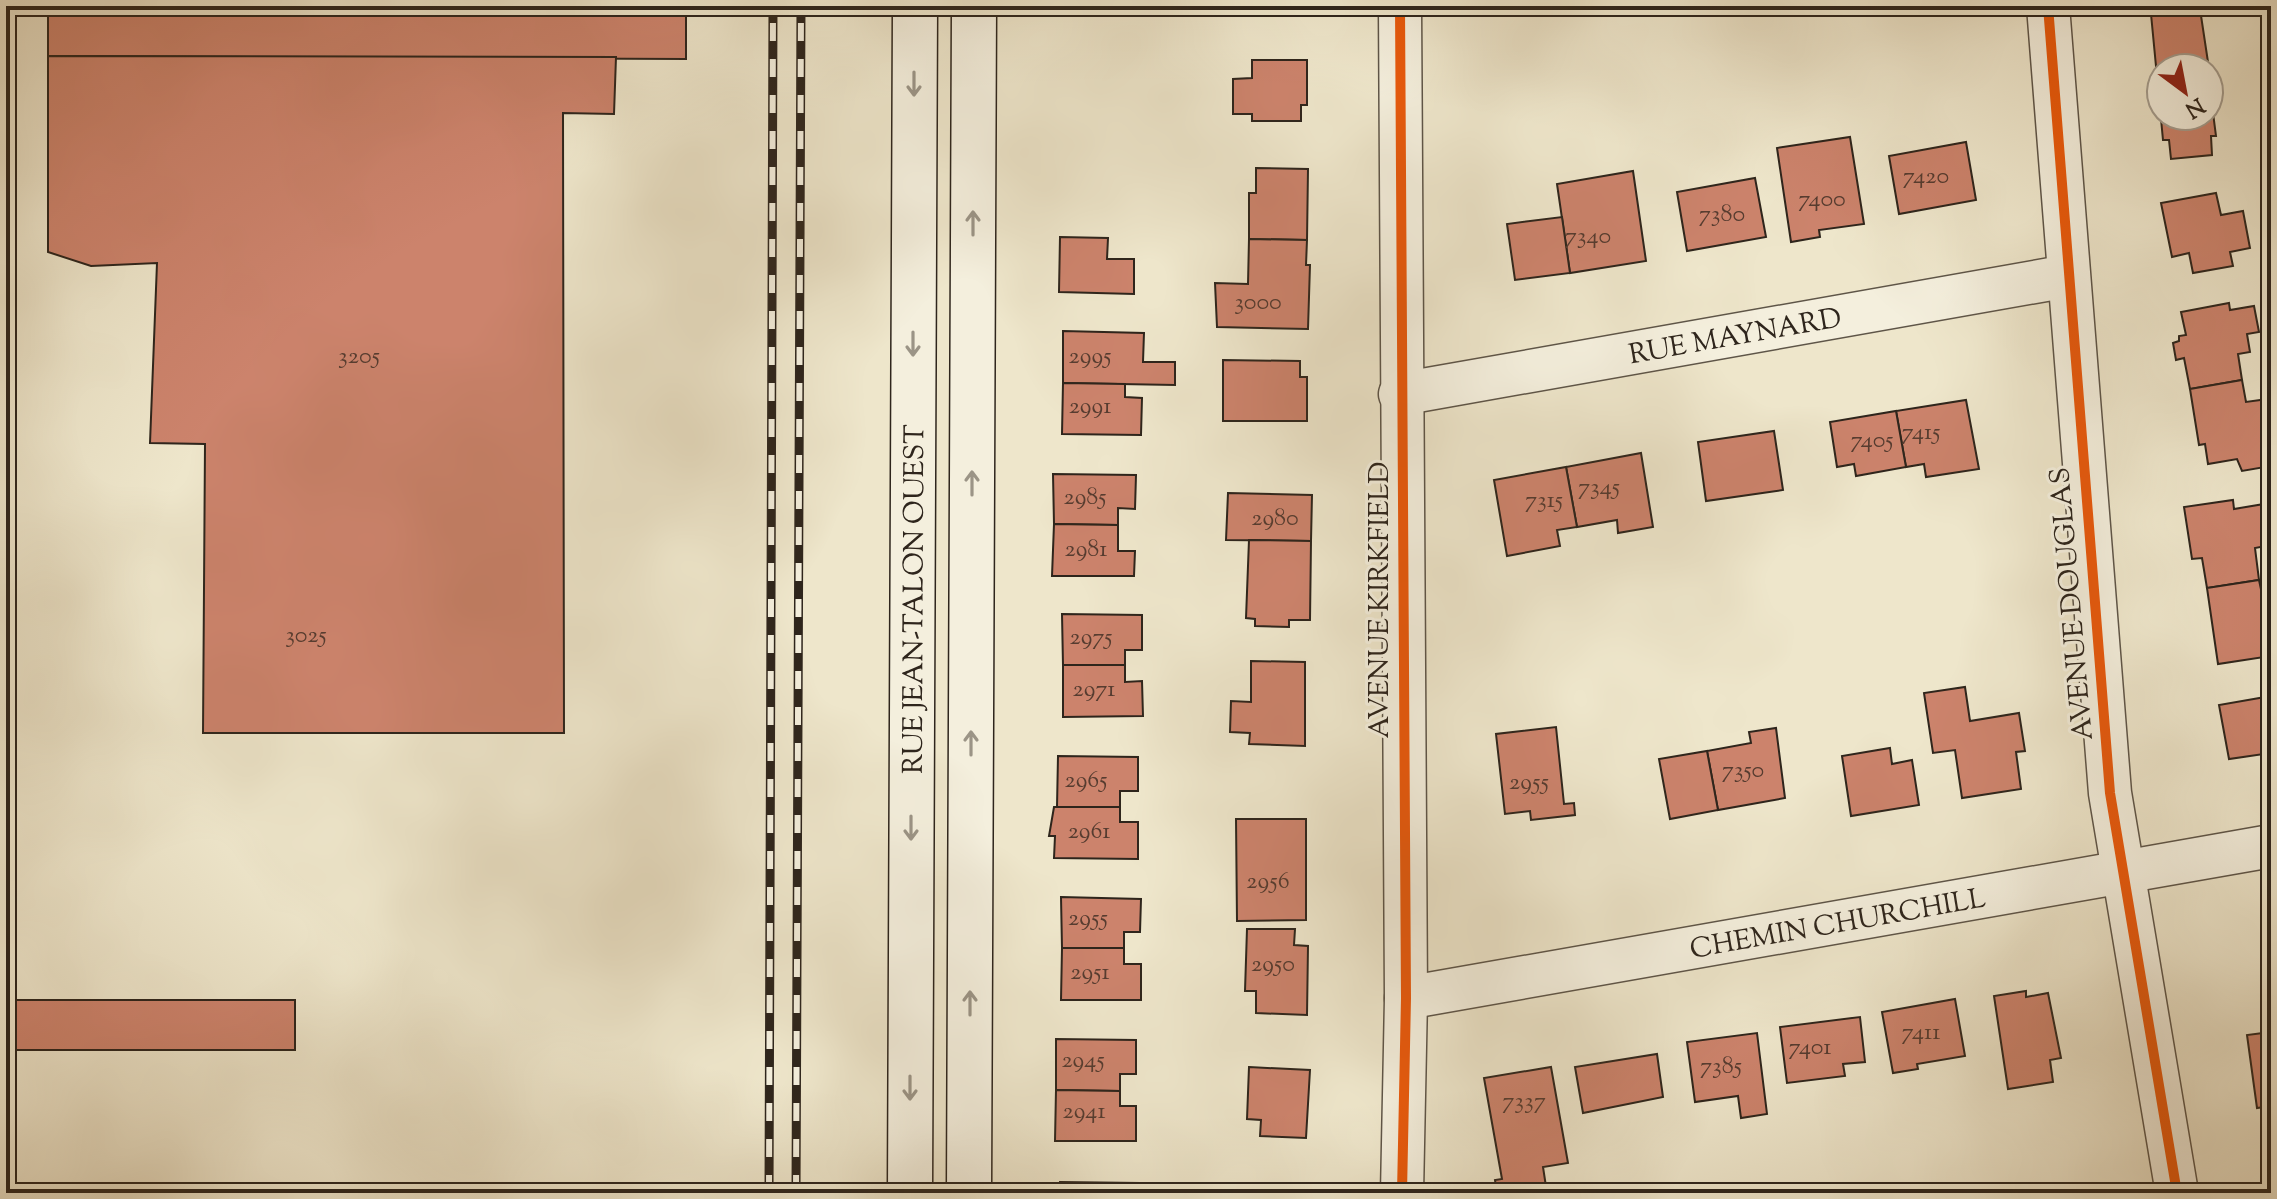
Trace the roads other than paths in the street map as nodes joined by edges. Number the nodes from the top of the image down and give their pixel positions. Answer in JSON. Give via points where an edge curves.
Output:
{"nodes":[{"id":1,"x":915,"y":6,"type":"edge"},
{"id":2,"x":974,"y":6,"type":"edge"},
{"id":3,"x":1400,"y":6,"type":"edge"},
{"id":4,"x":2048,"y":6,"type":"edge"},
{"id":5,"x":2068,"y":276,"type":"junction"},
{"id":6,"x":1400,"y":394,"type":"junction"},
{"id":7,"x":2271,"y":846,"type":"edge"},
{"id":8,"x":2124,"y":870,"type":"junction"},
{"id":9,"x":1406,"y":998,"type":"junction"},
{"id":10,"x":910,"y":1193,"type":"edge"},
{"id":11,"x":969,"y":1193,"type":"edge"},
{"id":12,"x":1402,"y":1193,"type":"edge"},
{"id":13,"x":2177,"y":1193,"type":"edge"}],
"edges":[{"from":1,"to":10,"type":"main road","name":"RUE JEAN-TALON OUEST","one_way":true},
{"from":11,"to":2,"type":"main road","one_way":true},
{"from":3,"to":6,"type":"street","name":"AVENUE KIRKFIELD"},
{"from":4,"to":5,"type":"street","name":"AVENUE DOUGLAS"},
{"from":5,"to":6,"type":"street","name":"RUE MAYNARD"},
{"from":5,"to":8,"type":"street","name":"AVENUE DOUGLAS","via":[[2110,793]]},
{"from":6,"to":9,"type":"street","name":"AVENUE KIRKFIELD"},
{"from":7,"to":8,"type":"street","name":"CHEMIN CHURCHILL"},
{"from":8,"to":9,"type":"street","name":"CHEMIN CHURCHILL"},
{"from":8,"to":13,"type":"street","name":"AVENUE DOUGLAS"},
{"from":9,"to":12,"type":"street","name":"AVENUE KIRKFIELD"}]}
